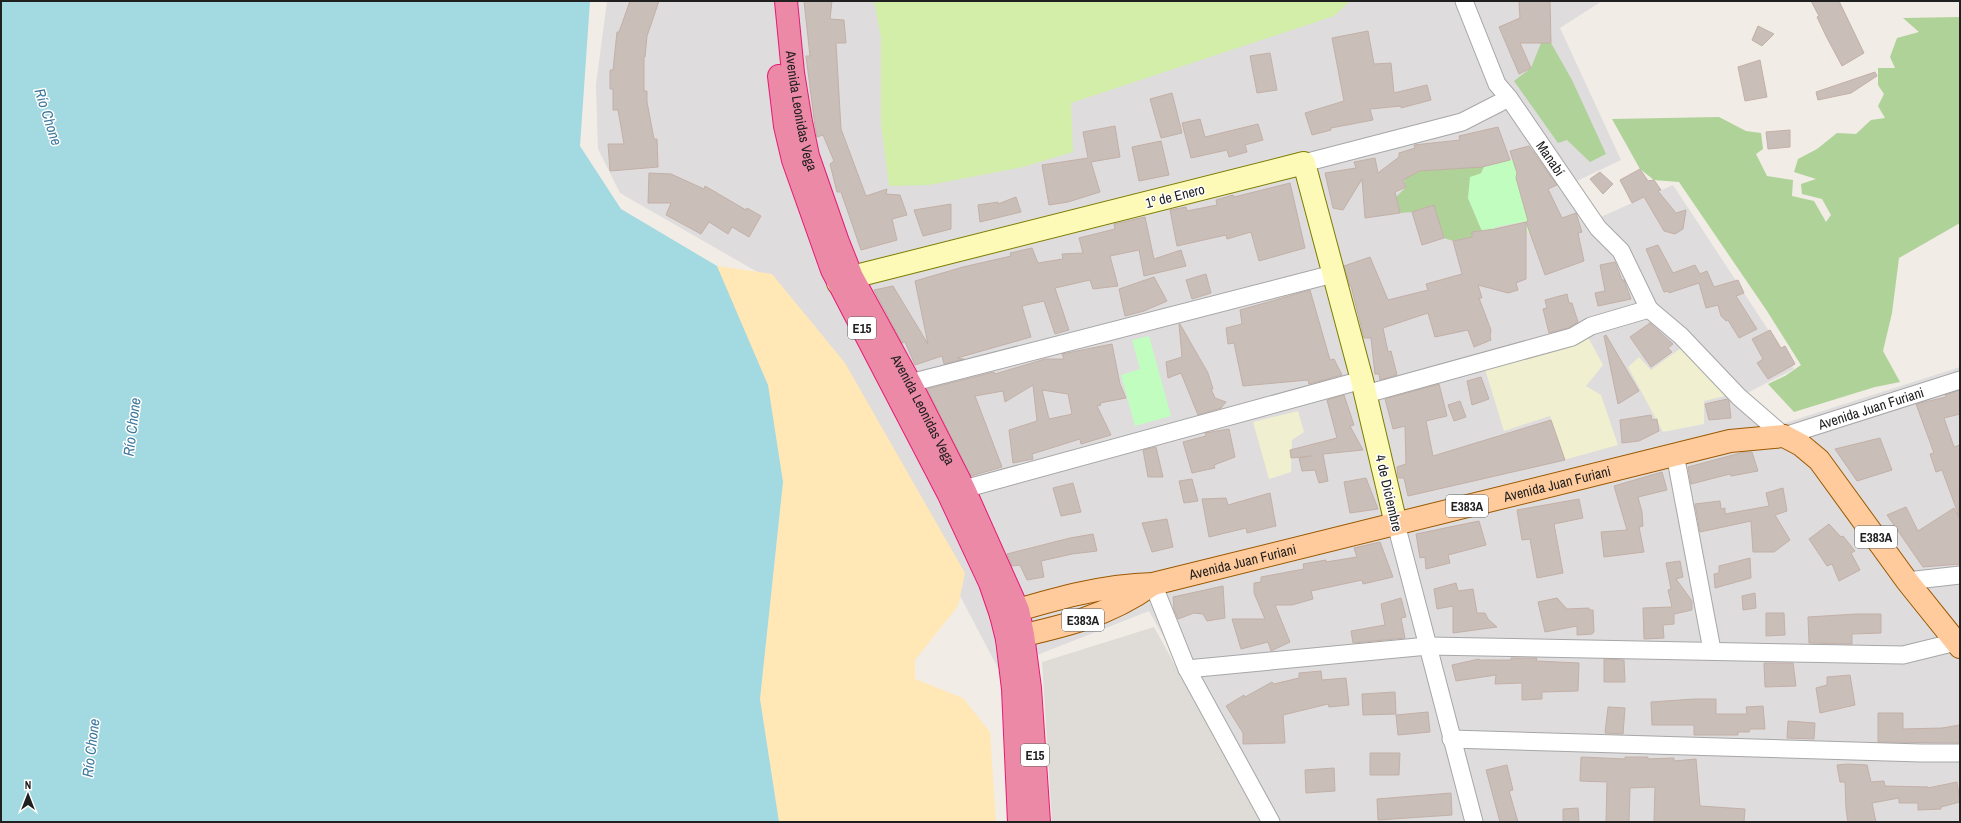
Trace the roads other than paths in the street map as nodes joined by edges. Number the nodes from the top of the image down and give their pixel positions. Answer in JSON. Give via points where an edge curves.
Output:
{"nodes":[{"id":1,"x":772,"y":1,"type":"edge"},
{"id":2,"x":786,"y":1,"type":"edge"},
{"id":3,"x":1464,"y":1,"type":"edge"},
{"id":4,"x":1509,"y":98,"type":"junction"},
{"id":5,"x":1304,"y":163,"type":"junction"},
{"id":6,"x":1333,"y":274,"type":"junction"},
{"id":7,"x":845,"y":280,"type":"junction"},
{"id":8,"x":1649,"y":309,"type":"junction"},
{"id":9,"x":1960,"y":380,"type":"edge"},
{"id":10,"x":910,"y":383,"type":"junction"},
{"id":11,"x":1364,"y":387,"type":"junction"},
{"id":12,"x":1784,"y":436,"type":"junction"},
{"id":13,"x":1674,"y":454,"type":"junction"},
{"id":14,"x":964,"y":489,"type":"junction"},
{"id":15,"x":1396,"y":524,"type":"junction"},
{"id":16,"x":1960,"y":575,"type":"edge"},
{"id":17,"x":1907,"y":581,"type":"junction"},
{"id":18,"x":1152,"y":584,"type":"junction"},
{"id":19,"x":1010,"y":613,"type":"junction"},
{"id":20,"x":1015,"y":637,"type":"junction"},
{"id":21,"x":1958,"y":645,"type":"edge"},
{"id":22,"x":1428,"y":646,"type":"junction"},
{"id":23,"x":1712,"y":650,"type":"junction"},
{"id":24,"x":1187,"y":669,"type":"junction"},
{"id":25,"x":1451,"y":739,"type":"junction"},
{"id":26,"x":1960,"y":753,"type":"edge"},
{"id":27,"x":1019,"y":822,"type":"edge"},
{"id":28,"x":1039,"y":822,"type":"edge"},
{"id":29,"x":1271,"y":822,"type":"edge"},
{"id":30,"x":1474,"y":822,"type":"edge"}],
"edges":[{"from":1,"to":7,"type":"highway","name":"Avenida Leonidas Vega","number":"E15","via":[[785,126],[793,160]]},
{"from":2,"to":7,"type":"highway","name":"Avenida Leonidas Vega","number":"E15","via":[[793,73],[808,156]]},
{"from":3,"to":4,"type":"street","name":"Manabí","via":[[1497,84]]},
{"from":4,"to":5,"type":"street","name":"1º de Enero","via":[[1462,122]]},
{"from":4,"to":8,"type":"street","name":"Manabí","via":[[1598,228],[1622,251]]},
{"from":5,"to":6,"type":"street","name":"4 de Diciembre"},
{"from":5,"to":7,"type":"street","name":"1º de Enero"},
{"from":6,"to":10,"type":"street"},
{"from":6,"to":11,"type":"street","name":"4 de Diciembre"},
{"from":7,"to":10,"type":"highway","name":"Avenida Leonidas Vega","number":"E15"},
{"from":7,"to":19,"type":"highway","name":"Avenida Leonidas Vega","number":"E15","via":[[990,583]]},
{"from":8,"to":11,"type":"street","via":[[1591,326],[1572,337]]},
{"from":8,"to":12,"type":"street","via":[[1681,336],[1739,397]]},
{"from":9,"to":12,"type":"street","name":"Avenida Juan Furiani"},
{"from":10,"to":14,"type":"highway","name":"Avenida Leonidas Vega","number":"E15"},
{"from":11,"to":14,"type":"street"},
{"from":11,"to":15,"type":"street","name":"4 de Diciembre"},
{"from":12,"to":13,"type":"main road","name":"Avenida Juan Furiani","number":"E383A","via":[[1730,441]]},
{"from":12,"to":17,"type":"main road","number":"E383A","via":[[1801,445],[1819,460]]},
{"from":13,"to":15,"type":"main road","name":"Avenida Juan Furiani","number":"E383A"},
{"from":13,"to":23,"type":"street"},
{"from":14,"to":19,"type":"highway","name":"Avenida Leonidas Vega","number":"E15"},
{"from":15,"to":18,"type":"main road","name":"Avenida Juan Furiani","number":"E383A"},
{"from":15,"to":22,"type":"street","name":"4 de Diciembre"},
{"from":16,"to":17,"type":"street"},
{"from":17,"to":21,"type":"main road","number":"E383A"},
{"from":18,"to":19,"type":"main road","name":"Avenida Juan Furiani","number":"E383A","via":[[1114,586]]},
{"from":18,"to":20,"type":"main road","name":"Avenida Juan Furiani","number":"E383A","via":[[1106,612],[1067,625]]},
{"from":18,"to":24,"type":"street"},
{"from":19,"to":20,"type":"highway","name":"Avenida Leonidas Vega","number":"E15"},
{"from":20,"to":27,"type":"highway","name":"Avenida Leonidas Vega","number":"E15","via":[[1013,689]]},
{"from":20,"to":28,"type":"highway","name":"Avenida Leonidas Vega","number":"E15","via":[[1030,688]]},
{"from":21,"to":23,"type":"street","via":[[1902,655]]},
{"from":22,"to":23,"type":"street"},
{"from":22,"to":24,"type":"street"},
{"from":22,"to":25,"type":"street","name":"4 de Diciembre"},
{"from":24,"to":29,"type":"street"},
{"from":25,"to":26,"type":"street"},
{"from":25,"to":30,"type":"street","name":"4 de Diciembre"}]}
